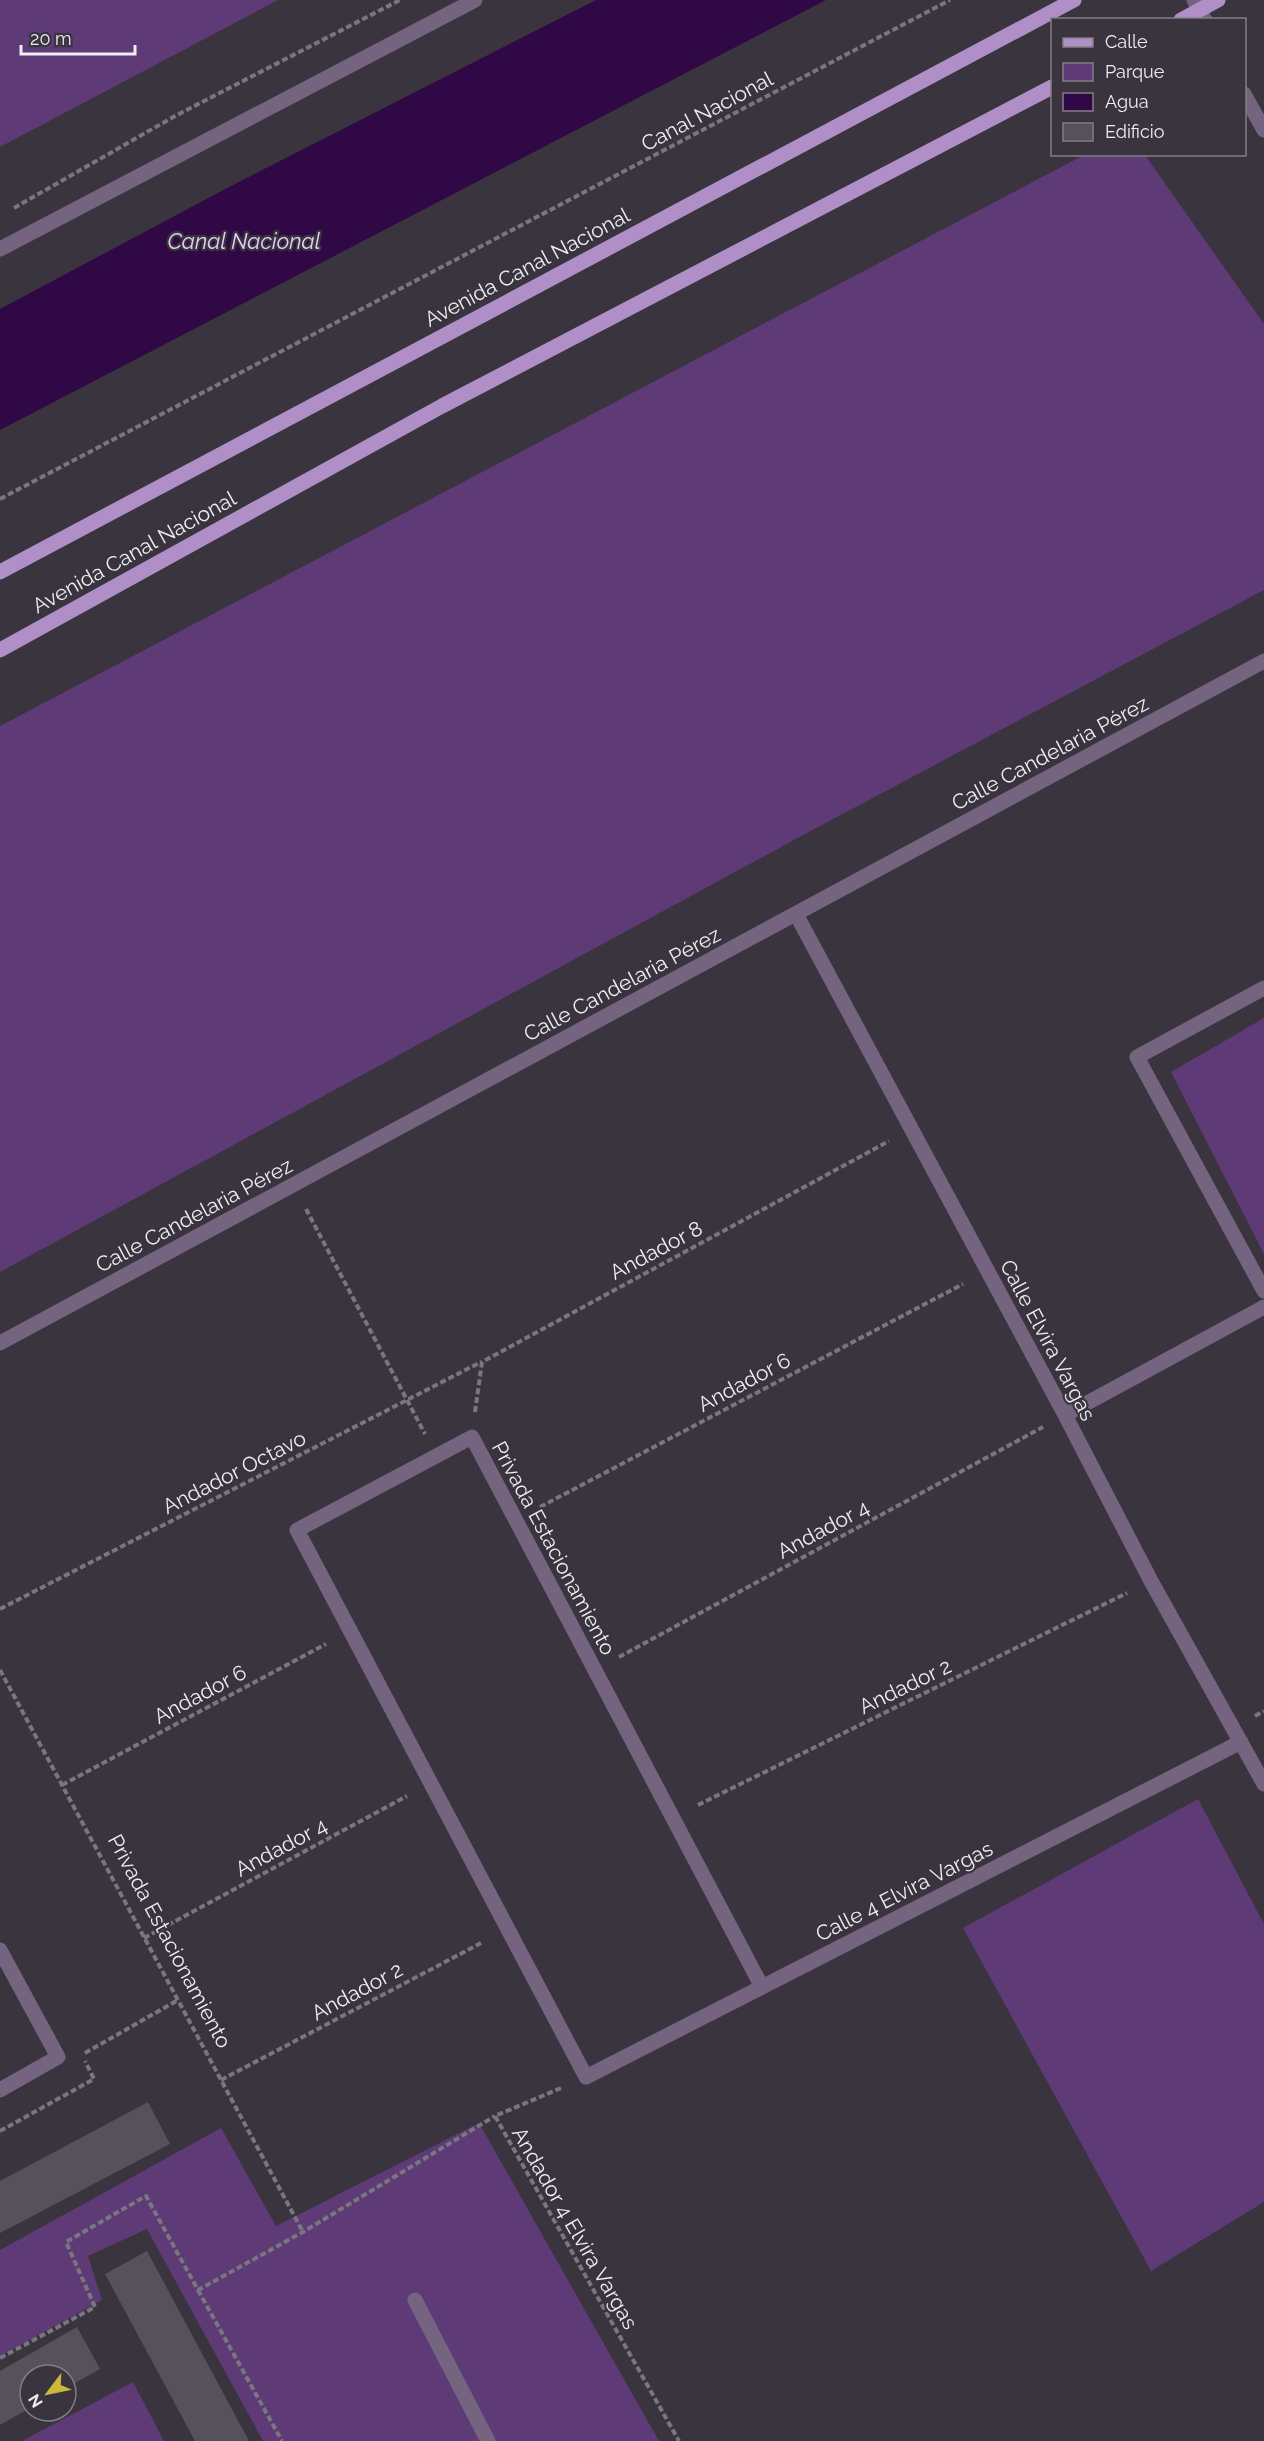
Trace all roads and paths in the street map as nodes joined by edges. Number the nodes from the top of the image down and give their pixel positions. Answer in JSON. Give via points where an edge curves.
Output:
{"nodes":[{"id":1,"x":400,"y":0,"type":"edge"},
{"id":2,"x":476,"y":0,"type":"edge"},
{"id":3,"x":950,"y":0,"type":"edge"},
{"id":4,"x":1074,"y":0,"type":"edge"},
{"id":5,"x":1218,"y":0,"type":"edge"},
{"id":6,"x":1200,"y":10,"type":"edge"},
{"id":7,"x":1184,"y":18,"type":"edge"},
{"id":8,"x":1051,"y":88,"type":"edge"},
{"id":9,"x":1246,"y":96,"type":"edge"},
{"id":10,"x":1264,"y":130,"type":"edge"},
{"id":11,"x":10,"y":210,"type":"dead end"},
{"id":12,"x":0,"y":249,"type":"edge"},
{"id":13,"x":0,"y":499,"type":"edge"},
{"id":14,"x":0,"y":572,"type":"edge"},
{"id":15,"x":0,"y":650,"type":"edge"},
{"id":16,"x":1264,"y":662,"type":"edge"},
{"id":17,"x":796,"y":914,"type":"junction"},
{"id":18,"x":1264,"y":988,"type":"edge"},
{"id":19,"x":911,"y":1129,"type":"junction"},
{"id":20,"x":293,"y":1185,"type":"junction"},
{"id":21,"x":987,"y":1271,"type":"junction"},
{"id":22,"x":1264,"y":1291,"type":"edge"},
{"id":23,"x":1264,"y":1307,"type":"edge"},
{"id":24,"x":0,"y":1343,"type":"edge"},
{"id":25,"x":482,"y":1362,"type":"junction"},
{"id":26,"x":407,"y":1401,"type":"junction"},
{"id":27,"x":1065,"y":1415,"type":"junction"},
{"id":28,"x":472,"y":1437,"type":"junction"},
{"id":29,"x":436,"y":1455,"type":"junction"},
{"id":30,"x":515,"y":1520,"type":"junction"},
{"id":31,"x":1151,"y":1581,"type":"junction"},
{"id":32,"x":0,"y":1610,"type":"edge"},
{"id":33,"x":352,"y":1630,"type":"junction"},
{"id":34,"x":0,"y":1670,"type":"edge"},
{"id":35,"x":595,"y":1670,"type":"junction"},
{"id":36,"x":1241,"y":1742,"type":"junction"},
{"id":37,"x":432,"y":1783,"type":"junction"},
{"id":38,"x":1264,"y":1784,"type":"edge"},
{"id":39,"x":62,"y":1785,"type":"junction"},
{"id":40,"x":673,"y":1817,"type":"junction"},
{"id":41,"x":508,"y":1929,"type":"junction"},
{"id":42,"x":144,"y":1938,"type":"junction"},
{"id":43,"x":0,"y":1950,"type":"edge"},
{"id":44,"x":762,"y":1987,"type":"junction"},
{"id":45,"x":178,"y":2000,"type":"junction"},
{"id":46,"x":586,"y":2077,"type":"junction"},
{"id":47,"x":221,"y":2080,"type":"junction"},
{"id":48,"x":0,"y":2090,"type":"edge"},
{"id":49,"x":495,"y":2116,"type":"junction"},
{"id":50,"x":0,"y":2132,"type":"edge"},
{"id":51,"x":303,"y":2232,"type":"junction"},
{"id":52,"x":198,"y":2290,"type":"junction"},
{"id":53,"x":415,"y":2300,"type":"dead end"},
{"id":54,"x":0,"y":2358,"type":"edge"},
{"id":55,"x":282,"y":2441,"type":"edge"},
{"id":56,"x":488,"y":2441,"type":"edge"},
{"id":57,"x":679,"y":2441,"type":"edge"}],
"edges":[{"from":1,"to":11,"type":"path","via":[[176,116]]},
{"from":2,"to":12,"type":"street"},
{"from":3,"to":13,"type":"path","name":"Canal Nacional"},
{"from":4,"to":14,"type":"main road","name":"Avenida Canal Nacional"},
{"from":5,"to":6,"type":"main road"},
{"from":6,"to":7,"type":"main road"},
{"from":8,"to":15,"type":"main road","name":"Avenida Canal Nacional","via":[[442,406]]},
{"from":9,"to":10,"type":"street"},
{"from":16,"to":17,"type":"street","name":"Calle Candelaria Pérez"},
{"from":17,"to":19,"type":"street","name":"Calle Elvira Vargas"},
{"from":17,"to":20,"type":"street","name":"Calle Candelaria Pérez"},
{"from":18,"to":22,"type":"street","via":[[1137,1057]]},
{"from":19,"to":21,"type":"street","name":"Calle Elvira Vargas"},
{"from":19,"to":25,"type":"path","name":"Andador 8"},
{"from":20,"to":24,"type":"street","name":"Calle Candelaria Pérez"},
{"from":20,"to":26,"type":"path"},
{"from":21,"to":27,"type":"street","name":"Calle Elvira Vargas"},
{"from":21,"to":30,"type":"path","name":"Andador 6"},
{"from":23,"to":27,"type":"street"},
{"from":25,"to":26,"type":"path","name":"Andador Octavo"},
{"from":25,"to":28,"type":"path"},
{"from":26,"to":29,"type":"path"},
{"from":26,"to":32,"type":"path","name":"Andador Octavo"},
{"from":27,"to":31,"type":"street","name":"Calle Elvira Vargas"},
{"from":27,"to":35,"type":"path","name":"Andador 4"},
{"from":28,"to":29,"type":"street","name":"Privada Estacionamiento"},
{"from":28,"to":30,"type":"street","name":"Privada Estacionamiento"},
{"from":29,"to":33,"type":"street","name":"Privada Estacionamiento","via":[[297,1530]]},
{"from":30,"to":35,"type":"street","name":"Privada Estacionamiento"},
{"from":31,"to":36,"type":"street","name":"Calle Elvira Vargas"},
{"from":31,"to":40,"type":"path","name":"Andador 2"},
{"from":33,"to":37,"type":"street","name":"Privada Estacionamiento"},
{"from":33,"to":39,"type":"path","name":"Andador 6"},
{"from":34,"to":39,"type":"path","name":"Privada Estacionamiento"},
{"from":35,"to":40,"type":"street","name":"Privada Estacionamiento"},
{"from":36,"to":38,"type":"street","name":"Calle Elvira Vargas"},
{"from":36,"to":44,"type":"street","name":"Calle 4 Elvira Vargas"},
{"from":37,"to":41,"type":"street","name":"Privada Estacionamiento"},
{"from":37,"to":42,"type":"path","name":"Andador 4"},
{"from":39,"to":42,"type":"path","name":"Privada Estacionamiento"},
{"from":40,"to":44,"type":"street","name":"Privada Estacionamiento"},
{"from":41,"to":46,"type":"street","name":"Privada Estacionamiento"},
{"from":41,"to":47,"type":"path","name":"Andador 2"},
{"from":42,"to":45,"type":"path","name":"Privada Estacionamiento"},
{"from":43,"to":48,"type":"street","via":[[58,2057]]},
{"from":44,"to":46,"type":"street","name":"Calle 4 Elvira Vargas"},
{"from":45,"to":47,"type":"path","name":"Privada Estacionamiento"},
{"from":45,"to":50,"type":"path","via":[[82,2055],[94,2079]]},
{"from":46,"to":49,"type":"path","name":"Andador 4 Elvira Vargas"},
{"from":47,"to":51,"type":"path","name":"Privada Estacionamiento"},
{"from":49,"to":51,"type":"path"},
{"from":49,"to":57,"type":"path","name":"Andador 4 Elvira Vargas"},
{"from":51,"to":52,"type":"path"},
{"from":52,"to":54,"type":"path","via":[[146,2196],[66,2242],[95,2307]]},
{"from":52,"to":55,"type":"path"},
{"from":53,"to":56,"type":"street"}]}
